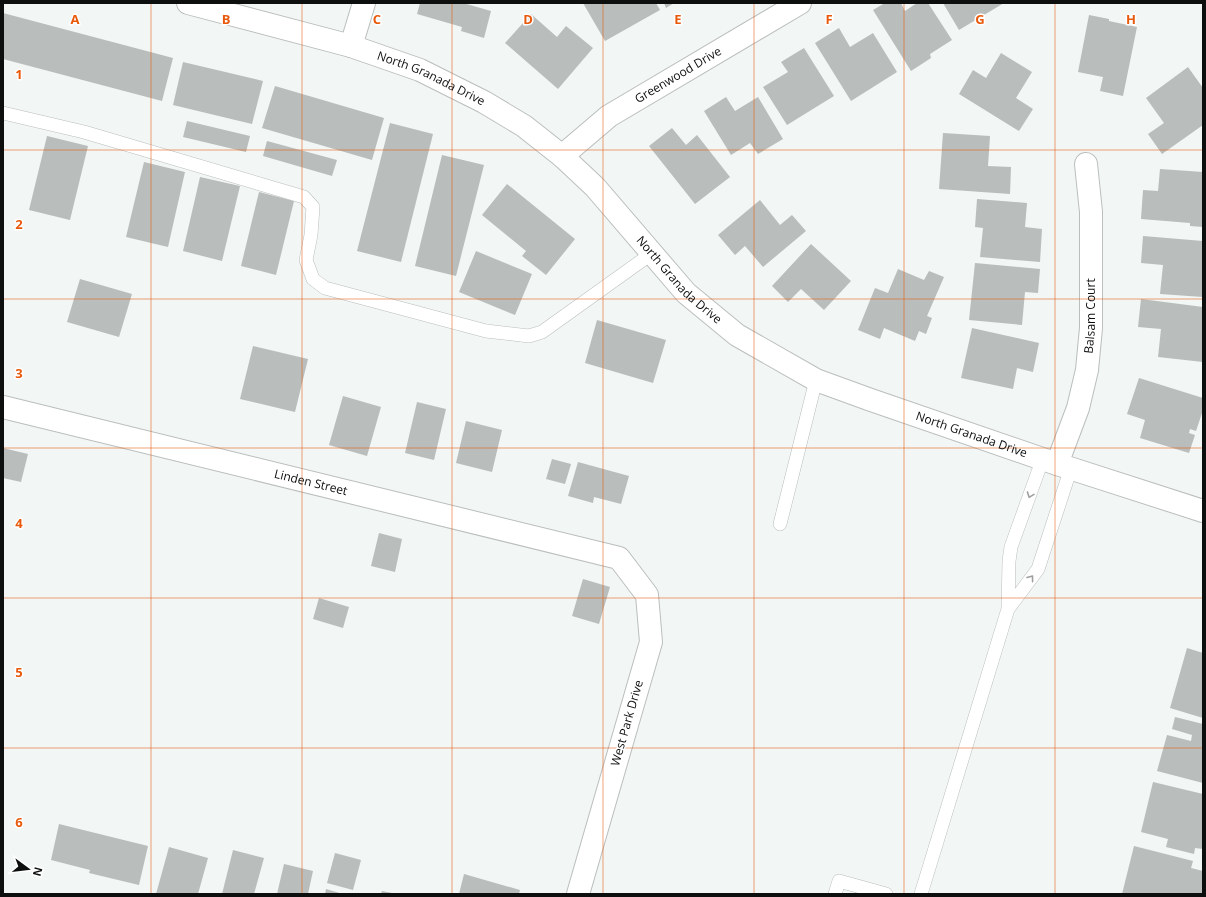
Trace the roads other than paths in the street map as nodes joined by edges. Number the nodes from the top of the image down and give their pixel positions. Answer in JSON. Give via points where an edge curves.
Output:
{"nodes":[{"id":1,"x":188,"y":3,"type":"edge"},
{"id":2,"x":364,"y":3,"type":"edge"},
{"id":3,"x":800,"y":3,"type":"edge"},
{"id":4,"x":351,"y":46,"type":"junction"},
{"id":5,"x":3,"y":113,"type":"edge"},
{"id":6,"x":562,"y":156,"type":"junction"},
{"id":7,"x":1086,"y":164,"type":"dead end"},
{"id":8,"x":651,"y":254,"type":"junction"},
{"id":9,"x":816,"y":380,"type":"junction"},
{"id":10,"x":3,"y":407,"type":"edge"},
{"id":11,"x":1057,"y":463,"type":"junction"},
{"id":12,"x":1203,"y":511,"type":"edge"},
{"id":13,"x":780,"y":524,"type":"dead end"},
{"id":14,"x":619,"y":558,"type":"joint"},
{"id":15,"x":1008,"y":609,"type":"junction"},
{"id":16,"x":578,"y":894,"type":"edge"},
{"id":17,"x":835,"y":894,"type":"edge"},
{"id":18,"x":886,"y":894,"type":"edge"},
{"id":19,"x":921,"y":894,"type":"edge"}],
"edges":[{"from":1,"to":4,"type":"street","name":"North Granada Drive"},
{"from":2,"to":4,"type":"street"},
{"from":3,"to":6,"type":"street","name":"Greenwood Drive","via":[[609,116]]},
{"from":4,"to":6,"type":"street","name":"North Granada Drive","via":[[420,70],[484,102],[524,126]]},
{"from":5,"to":8,"type":"lane","via":[[84,132],[304,197],[313,207],[306,260],[313,279],[325,288],[486,331],[529,336],[542,332]]},
{"from":6,"to":8,"type":"street","name":"North Granada Drive","via":[[595,187]]},
{"from":7,"to":11,"type":"street","name":"Balsam Court","via":[[1091,212],[1091,328],[1087,370],[1078,408]]},
{"from":8,"to":9,"type":"street","name":"North Granada Drive","via":[[686,293],[737,336]]},
{"from":9,"to":11,"type":"street","name":"North Granada Drive"},
{"from":9,"to":13,"type":"lane"},
{"from":10,"to":14,"type":"street","name":"Linden Street"},
{"from":11,"to":12,"type":"street","name":"North Granada Drive"},
{"from":15,"to":11,"type":"lane","one_way":true,"via":[[1038,569]]},
{"from":11,"to":15,"type":"lane","one_way":true,"via":[[1011,547]]},
{"from":14,"to":16,"type":"street","name":"West Park Drive","via":[[647,595],[651,642]]},
{"from":15,"to":19,"type":"lane"},
{"from":17,"to":18,"type":"lane","via":[[839,881]]}]}
